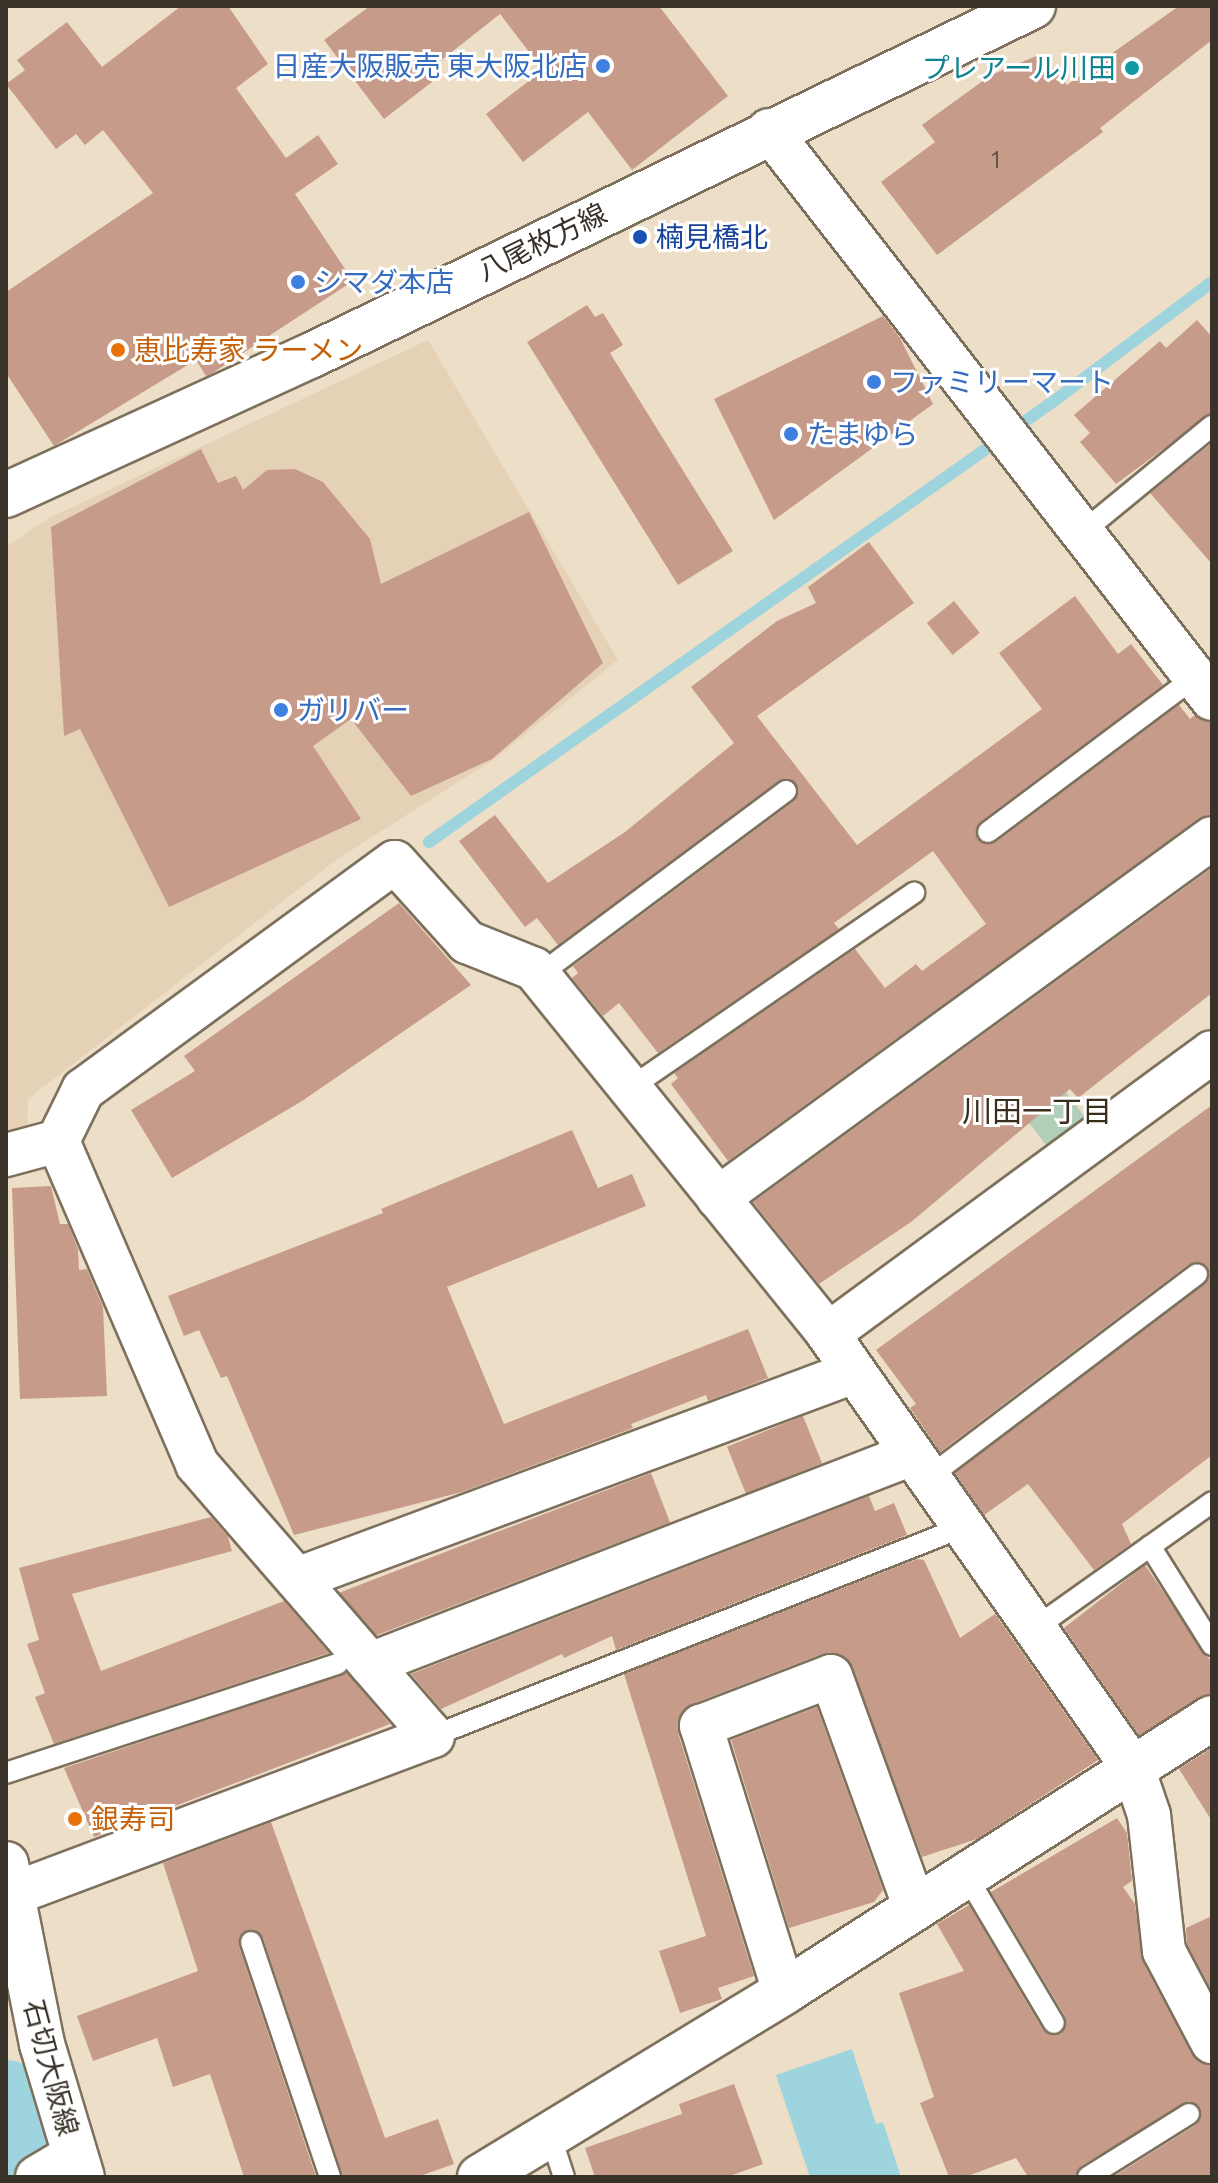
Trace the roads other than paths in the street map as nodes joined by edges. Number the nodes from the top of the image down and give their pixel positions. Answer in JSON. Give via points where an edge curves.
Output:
{"nodes":[{"id":1,"x":1033,"y":6,"type":"edge"},
{"id":2,"x":769,"y":130,"type":"junction"},
{"id":3,"x":1212,"y":426,"type":"edge"},
{"id":4,"x":6,"y":495,"type":"edge"},
{"id":5,"x":1084,"y":531,"type":"junction"},
{"id":6,"x":1204,"y":688,"type":"edge"},
{"id":7,"x":786,"y":791,"type":"dead end"},
{"id":8,"x":988,"y":832,"type":"dead end"},
{"id":9,"x":1212,"y":838,"type":"edge"},
{"id":10,"x":914,"y":893,"type":"dead end"},
{"id":11,"x":539,"y":975,"type":"junction"},
{"id":12,"x":1212,"y":1052,"type":"edge"},
{"id":13,"x":630,"y":1088,"type":"junction"},
{"id":14,"x":58,"y":1141,"type":"junction"},
{"id":15,"x":6,"y":1155,"type":"edge"},
{"id":16,"x":718,"y":1198,"type":"junction"},
{"id":17,"x":1197,"y":1274,"type":"dead end"},
{"id":18,"x":828,"y":1334,"type":"junction"},
{"id":19,"x":854,"y":1372,"type":"junction"},
{"id":20,"x":920,"y":1466,"type":"junction"},
{"id":21,"x":1212,"y":1502,"type":"edge"},
{"id":22,"x":963,"y":1527,"type":"junction"},
{"id":23,"x":1150,"y":1546,"type":"junction"},
{"id":24,"x":297,"y":1579,"type":"junction"},
{"id":25,"x":1035,"y":1628,"type":"junction"},
{"id":26,"x":1212,"y":1645,"type":"edge"},
{"id":27,"x":354,"y":1664,"type":"junction"},
{"id":28,"x":1212,"y":1718,"type":"edge"},
{"id":29,"x":433,"y":1736,"type":"junction"},
{"id":30,"x":1133,"y":1768,"type":"junction"},
{"id":31,"x":6,"y":1773,"type":"edge"},
{"id":32,"x":966,"y":1875,"type":"junction"},
{"id":33,"x":9,"y":1903,"type":"edge"},
{"id":34,"x":915,"y":1908,"type":"junction"},
{"id":35,"x":251,"y":1942,"type":"dead end"},
{"id":36,"x":784,"y":1992,"type":"junction"},
{"id":37,"x":1054,"y":2023,"type":"dead end"},
{"id":38,"x":1212,"y":2042,"type":"edge"},
{"id":39,"x":1189,"y":2114,"type":"dead end"},
{"id":40,"x":550,"y":2134,"type":"junction"},
{"id":41,"x":78,"y":2166,"type":"edge"},
{"id":42,"x":37,"y":2177,"type":"edge"},
{"id":43,"x":330,"y":2177,"type":"edge"},
{"id":44,"x":480,"y":2177,"type":"edge"},
{"id":45,"x":564,"y":2177,"type":"edge"},
{"id":46,"x":1088,"y":2177,"type":"edge"}],
"edges":[{"from":1,"to":2,"type":"main road","name":"八尾枚方線"},
{"from":2,"to":4,"type":"main road","name":"八尾枚方線","via":[[312,355]]},
{"from":2,"to":5,"type":"street"},
{"from":3,"to":5,"type":"lane"},
{"from":5,"to":6,"type":"street"},
{"from":6,"to":8,"type":"lane"},
{"from":7,"to":11,"type":"lane"},
{"from":9,"to":16,"type":"street"},
{"from":10,"to":13,"type":"lane"},
{"from":11,"to":13,"type":"street"},
{"from":11,"to":14,"type":"street","via":[[467,942],[395,862],[83,1090]]},
{"from":12,"to":18,"type":"street"},
{"from":13,"to":16,"type":"street"},
{"from":14,"to":15,"type":"street"},
{"from":14,"to":24,"type":"street","via":[[197,1464]]},
{"from":16,"to":18,"type":"street"},
{"from":17,"to":20,"type":"lane"},
{"from":18,"to":19,"type":"street"},
{"from":19,"to":20,"type":"street"},
{"from":19,"to":24,"type":"street"},
{"from":20,"to":22,"type":"street"},
{"from":20,"to":27,"type":"street"},
{"from":21,"to":23,"type":"lane"},
{"from":22,"to":25,"type":"street"},
{"from":22,"to":29,"type":"lane"},
{"from":23,"to":25,"type":"lane"},
{"from":23,"to":26,"type":"lane"},
{"from":24,"to":27,"type":"street"},
{"from":25,"to":30,"type":"street"},
{"from":27,"to":29,"type":"street"},
{"from":27,"to":31,"type":"lane"},
{"from":28,"to":30,"type":"main road"},
{"from":29,"to":33,"type":"street"},
{"from":30,"to":32,"type":"main road"},
{"from":30,"to":38,"type":"street","via":[[1149,1815],[1164,1951]]},
{"from":32,"to":34,"type":"main road"},
{"from":32,"to":37,"type":"lane"},
{"from":33,"to":41,"type":"main road","name":"石切大阪線"},
{"from":34,"to":36,"type":"main road"},
{"from":34,"to":36,"type":"street","via":[[831,1676],[701,1726]]},
{"from":35,"to":43,"type":"lane"},
{"from":36,"to":40,"type":"main road"},
{"from":39,"to":46,"type":"lane"},
{"from":40,"to":44,"type":"main road"},
{"from":40,"to":45,"type":"lane"},
{"from":41,"to":42,"type":"street"}]}
